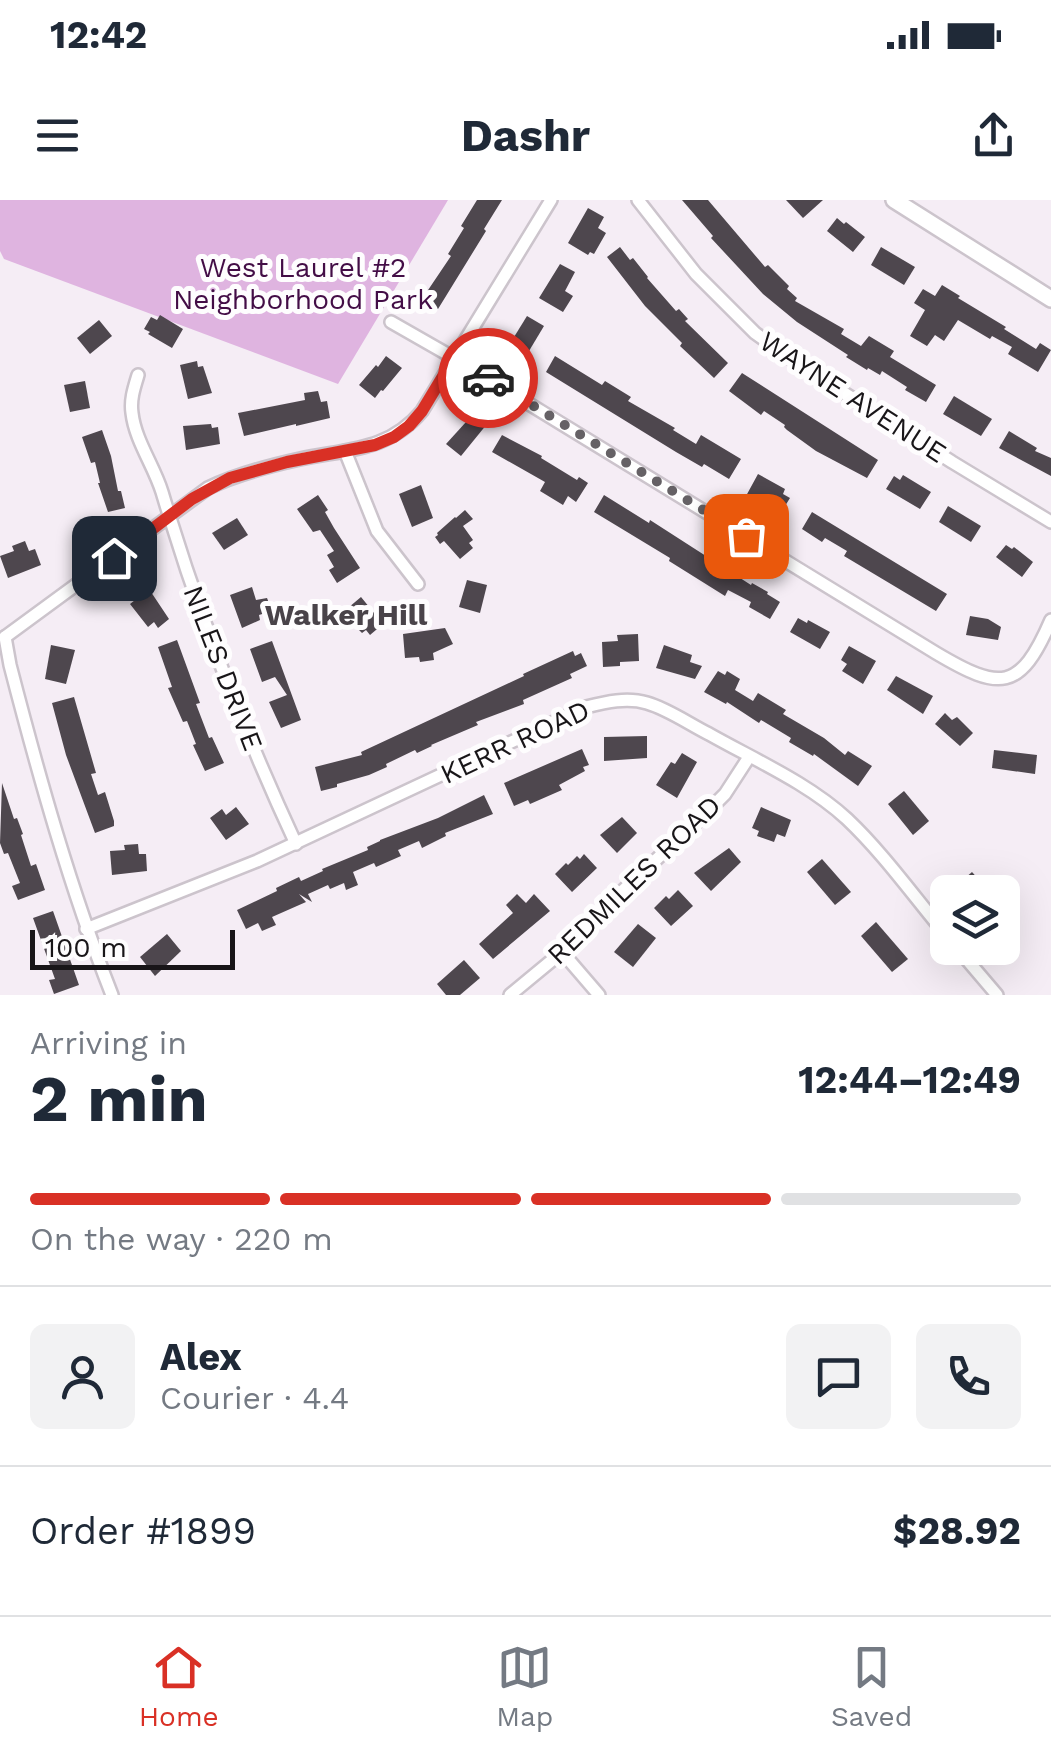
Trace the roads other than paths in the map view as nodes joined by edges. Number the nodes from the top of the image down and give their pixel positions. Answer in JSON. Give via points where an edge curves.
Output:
{"nodes":[{"id":1,"x":551,"y":200,"type":"edge"},
{"id":2,"x":638,"y":200,"type":"edge"},
{"id":3,"x":894,"y":200,"type":"edge"},
{"id":4,"x":1051,"y":299,"type":"edge"},
{"id":5,"x":391,"y":322,"type":"dead end"},
{"id":6,"x":454,"y":358,"type":"junction"},
{"id":7,"x":138,"y":376,"type":"dead end"},
{"id":8,"x":345,"y":451,"type":"junction"},
{"id":9,"x":168,"y":518,"type":"junction"},
{"id":10,"x":1051,"y":522,"type":"edge"},
{"id":11,"x":418,"y":584,"type":"dead end"},
{"id":12,"x":1051,"y":620,"type":"edge"},
{"id":13,"x":2,"y":636,"type":"edge"},
{"id":14,"x":749,"y":757,"type":"junction"},
{"id":15,"x":296,"y":844,"type":"junction"},
{"id":16,"x":930,"y":915,"type":"edge"},
{"id":17,"x":86,"y":929,"type":"junction"},
{"id":18,"x":562,"y":952,"type":"junction"},
{"id":19,"x":971,"y":965,"type":"edge"},
{"id":20,"x":112,"y":995,"type":"edge"},
{"id":21,"x":510,"y":995,"type":"edge"},
{"id":22,"x":599,"y":995,"type":"edge"},
{"id":23,"x":997,"y":995,"type":"edge"}],
"edges":[{"from":1,"to":6,"type":"street"},
{"from":2,"to":10,"type":"street","name":"WAYNE AVENUE","via":[[754,333]]},
{"from":3,"to":4,"type":"street"},
{"from":5,"to":6,"type":"street"},
{"from":6,"to":8,"type":"street","via":[[409,426],[387,440]]},
{"from":6,"to":12,"type":"street","via":[[977,676],[1001,678],[1027,666]]},
{"from":7,"to":9,"type":"street","name":"NILES DRIVE","via":[[131,412]]},
{"from":8,"to":9,"type":"street","via":[[230,478]]},
{"from":8,"to":11,"type":"street","via":[[377,530]]},
{"from":9,"to":13,"type":"street"},
{"from":9,"to":15,"type":"street","name":"NILES DRIVE","via":[[234,701]]},
{"from":13,"to":17,"type":"street"},
{"from":14,"to":15,"type":"street","name":"KERR ROAD","via":[[650,704],[604,702]]},
{"from":14,"to":16,"type":"street","name":"KERR ROAD","via":[[848,821]]},
{"from":14,"to":18,"type":"street","name":"REDMILES ROAD","via":[[724,794]]},
{"from":15,"to":17,"type":"street","name":"KERR ROAD"},
{"from":17,"to":20,"type":"street"},
{"from":18,"to":21,"type":"street","name":"REDMILES ROAD"},
{"from":18,"to":22,"type":"street"},
{"from":19,"to":23,"type":"street"}]}
